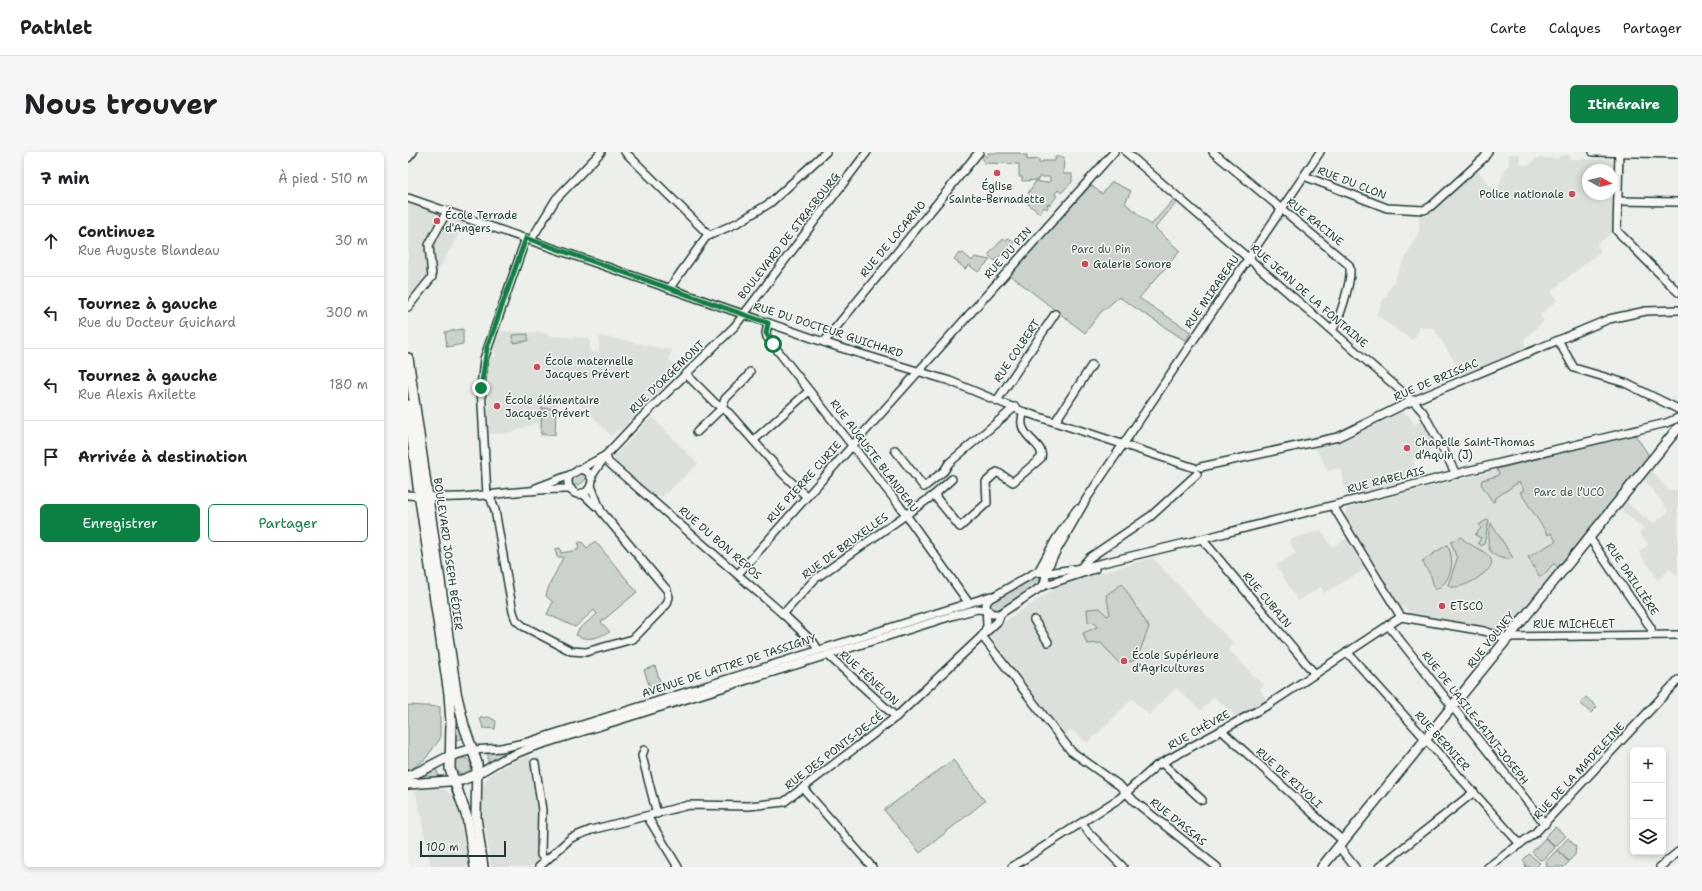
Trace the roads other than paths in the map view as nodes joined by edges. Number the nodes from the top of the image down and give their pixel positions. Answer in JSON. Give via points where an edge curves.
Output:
{"nodes":[{"id":1,"x":413,"y":152,"type":"edge"},
{"id":2,"x":601,"y":152,"type":"edge"},
{"id":3,"x":624,"y":152,"type":"edge"},
{"id":4,"x":826,"y":152,"type":"edge"},
{"id":5,"x":867,"y":152,"type":"edge"},
{"id":6,"x":980,"y":152,"type":"edge"},
{"id":7,"x":1114,"y":152,"type":"edge"},
{"id":8,"x":1126,"y":152,"type":"edge"},
{"id":9,"x":1214,"y":152,"type":"edge"},
{"id":10,"x":1320,"y":152,"type":"edge"},
{"id":11,"x":1488,"y":152,"type":"edge"},
{"id":12,"x":1593,"y":152,"type":"edge"},
{"id":13,"x":1619,"y":152,"type":"edge"},
{"id":14,"x":1678,"y":154,"type":"edge"},
{"id":15,"x":408,"y":158,"type":"edge"},
{"id":16,"x":1304,"y":176,"type":"junction"},
{"id":17,"x":408,"y":198,"type":"edge"},
{"id":18,"x":1618,"y":201,"type":"junction"},
{"id":19,"x":1678,"y":202,"type":"edge"},
{"id":20,"x":1280,"y":209,"type":"junction"},
{"id":21,"x":447,"y":211,"type":"junction"},
{"id":22,"x":709,"y":235,"type":"junction"},
{"id":23,"x":528,"y":239,"type":"junction"},
{"id":24,"x":1249,"y":258,"type":"junction"},
{"id":25,"x":669,"y":289,"type":"junction"},
{"id":26,"x":1678,"y":292,"type":"edge"},
{"id":27,"x":408,"y":307,"type":"edge"},
{"id":28,"x":1678,"y":310,"type":"edge"},
{"id":29,"x":743,"y":314,"type":"junction"},
{"id":30,"x":1055,"y":314,"type":"dead end"},
{"id":31,"x":768,"y":323,"type":"junction"},
{"id":32,"x":1332,"y":330,"type":"junction"},
{"id":33,"x":1558,"y":340,"type":"junction"},
{"id":34,"x":824,"y":342,"type":"junction"},
{"id":35,"x":408,"y":358,"type":"edge"},
{"id":36,"x":1092,"y":365,"type":"dead end"},
{"id":37,"x":919,"y":370,"type":"junction"},
{"id":38,"x":750,"y":372,"type":"dead end"},
{"id":39,"x":686,"y":374,"type":"junction"},
{"id":40,"x":809,"y":391,"type":"junction"},
{"id":41,"x":998,"y":400,"type":"junction"},
{"id":42,"x":1413,"y":401,"type":"junction"},
{"id":43,"x":408,"y":405,"type":"edge"},
{"id":44,"x":1015,"y":407,"type":"junction"},
{"id":45,"x":722,"y":408,"type":"junction"},
{"id":46,"x":1678,"y":409,"type":"edge"},
{"id":47,"x":1024,"y":412,"type":"junction"},
{"id":48,"x":1678,"y":418,"type":"edge"},
{"id":49,"x":1056,"y":422,"type":"junction"},
{"id":50,"x":1678,"y":428,"type":"edge"},
{"id":51,"x":697,"y":432,"type":"dead end"},
{"id":52,"x":754,"y":440,"type":"junction"},
{"id":53,"x":1123,"y":444,"type":"junction"},
{"id":54,"x":852,"y":446,"type":"junction"},
{"id":55,"x":895,"y":450,"type":"dead end"},
{"id":56,"x":606,"y":455,"type":"junction"},
{"id":57,"x":579,"y":469,"type":"junction"},
{"id":58,"x":1197,"y":470,"type":"junction"},
{"id":59,"x":1456,"y":474,"type":"junction"},
{"id":60,"x":570,"y":475,"type":"junction"},
{"id":61,"x":591,"y":477,"type":"junction"},
{"id":62,"x":952,"y":479,"type":"dead end"},
{"id":63,"x":591,"y":486,"type":"junction"},
{"id":64,"x":571,"y":489,"type":"junction"},
{"id":65,"x":528,"y":491,"type":"junction"},
{"id":66,"x":502,"y":494,"type":"junction"},
{"id":67,"x":582,"y":494,"type":"junction"},
{"id":68,"x":934,"y":494,"type":"junction"},
{"id":69,"x":408,"y":495,"type":"edge"},
{"id":70,"x":489,"y":496,"type":"junction"},
{"id":71,"x":806,"y":496,"type":"junction"},
{"id":72,"x":424,"y":497,"type":"junction"},
{"id":73,"x":1087,"y":498,"type":"junction"},
{"id":74,"x":1333,"y":506,"type":"junction"},
{"id":75,"x":495,"y":510,"type":"junction"},
{"id":76,"x":601,"y":511,"type":"junction"},
{"id":77,"x":906,"y":515,"type":"junction"},
{"id":78,"x":1589,"y":537,"type":"junction"},
{"id":79,"x":1202,"y":539,"type":"junction"},
{"id":80,"x":1094,"y":555,"type":"junction"},
{"id":81,"x":1123,"y":558,"type":"junction"},
{"id":82,"x":1098,"y":564,"type":"junction"},
{"id":83,"x":1082,"y":568,"type":"junction"},
{"id":84,"x":1038,"y":572,"type":"junction"},
{"id":85,"x":738,"y":574,"type":"junction"},
{"id":86,"x":1046,"y":574,"type":"junction"},
{"id":87,"x":1069,"y":577,"type":"junction"},
{"id":88,"x":1043,"y":586,"type":"junction"},
{"id":89,"x":992,"y":596,"type":"junction"},
{"id":90,"x":968,"y":602,"type":"junction"},
{"id":91,"x":988,"y":610,"type":"junction"},
{"id":92,"x":1001,"y":613,"type":"junction"},
{"id":93,"x":783,"y":614,"type":"junction"},
{"id":94,"x":1400,"y":616,"type":"junction"},
{"id":95,"x":1034,"y":620,"type":"dead end"},
{"id":96,"x":1388,"y":625,"type":"junction"},
{"id":97,"x":1652,"y":635,"type":"junction"},
{"id":98,"x":1678,"y":635,"type":"edge"},
{"id":99,"x":983,"y":636,"type":"junction"},
{"id":100,"x":1509,"y":636,"type":"junction"},
{"id":101,"x":1048,"y":642,"type":"dead end"},
{"id":102,"x":818,"y":650,"type":"junction"},
{"id":103,"x":1347,"y":652,"type":"junction"},
{"id":104,"x":829,"y":654,"type":"junction"},
{"id":105,"x":1315,"y":674,"type":"junction"},
{"id":106,"x":1678,"y":680,"type":"edge"},
{"id":107,"x":1452,"y":707,"type":"junction"},
{"id":108,"x":896,"y":718,"type":"junction"},
{"id":109,"x":1221,"y":730,"type":"junction"},
{"id":110,"x":1425,"y":740,"type":"junction"},
{"id":111,"x":473,"y":750,"type":"junction"},
{"id":112,"x":644,"y":750,"type":"dead end"},
{"id":113,"x":449,"y":756,"type":"junction"},
{"id":114,"x":535,"y":763,"type":"dead end"},
{"id":115,"x":1162,"y":763,"type":"junction"},
{"id":116,"x":478,"y":774,"type":"junction"},
{"id":117,"x":408,"y":776,"type":"edge"},
{"id":118,"x":454,"y":781,"type":"junction"},
{"id":119,"x":408,"y":784,"type":"edge"},
{"id":120,"x":803,"y":788,"type":"junction"},
{"id":121,"x":1127,"y":792,"type":"junction"},
{"id":122,"x":1474,"y":792,"type":"junction"},
{"id":123,"x":1202,"y":800,"type":"dead end"},
{"id":124,"x":657,"y":814,"type":"junction"},
{"id":125,"x":647,"y":816,"type":"junction"},
{"id":126,"x":1082,"y":823,"type":"junction"},
{"id":127,"x":1545,"y":824,"type":"junction"},
{"id":128,"x":1341,"y":844,"type":"junction"},
{"id":129,"x":1520,"y":844,"type":"junction"},
{"id":130,"x":1678,"y":852,"type":"edge"},
{"id":131,"x":546,"y":862,"type":"junction"},
{"id":132,"x":475,"y":867,"type":"edge"},
{"id":133,"x":483,"y":867,"type":"edge"},
{"id":134,"x":539,"y":867,"type":"edge"},
{"id":135,"x":678,"y":867,"type":"edge"},
{"id":136,"x":872,"y":867,"type":"edge"},
{"id":137,"x":1012,"y":867,"type":"edge"},
{"id":138,"x":1123,"y":867,"type":"edge"},
{"id":139,"x":1217,"y":867,"type":"edge"},
{"id":140,"x":1322,"y":867,"type":"edge"},
{"id":141,"x":1354,"y":867,"type":"edge"},
{"id":142,"x":1379,"y":867,"type":"edge"},
{"id":143,"x":1488,"y":867,"type":"edge"},
{"id":144,"x":1660,"y":867,"type":"edge"}],
"edges":[{"from":1,"to":15,"type":"street"},
{"from":2,"to":23,"type":"street","via":[[556,198]]},
{"from":3,"to":22,"type":"street"},
{"from":4,"to":22,"type":"street","via":[[770,203],[739,222]]},
{"from":5,"to":29,"type":"street","name":"BOULEVARD DE STRASBOURG"},
{"from":6,"to":34,"type":"street","name":"RUE DE LOCARNO"},
{"from":7,"to":37,"type":"street","name":"RUE DU PIN"},
{"from":8,"to":24,"type":"street","name":"RUE JEAN DE LA FONTAINE"},
{"from":9,"to":20,"type":"street","name":"RUE RACINE"},
{"from":10,"to":16,"type":"street","name":"RUE MIRABEAU"},
{"from":11,"to":16,"type":"street","name":"RUE DU CLON","via":[[1424,210],[1389,209]]},
{"from":12,"to":13,"type":"street"},
{"from":13,"to":14,"type":"street"},
{"from":13,"to":18,"type":"street"},
{"from":16,"to":20,"type":"street","name":"RUE MIRABEAU"},
{"from":17,"to":21,"type":"street","name":"RUE DU DOCTEUR GUICHARD"},
{"from":18,"to":19,"type":"street"},
{"from":18,"to":26,"type":"street","via":[[1617,231]]},
{"from":20,"to":24,"type":"street","name":"RUE MIRABEAU"},
{"from":20,"to":32,"type":"street","name":"RUE RACINE","via":[[1350,268],[1337,322]]},
{"from":21,"to":23,"type":"street","name":"RUE DU DOCTEUR GUICHARD"},
{"from":21,"to":27,"type":"street","via":[[429,245],[432,277]]},
{"from":22,"to":25,"type":"street"},
{"from":23,"to":25,"type":"street","name":"RUE DU DOCTEUR GUICHARD"},
{"from":23,"to":70,"type":"street","via":[[484,359],[481,388]]},
{"from":24,"to":32,"type":"street","name":"RUE JEAN DE LA FONTAINE"},
{"from":24,"to":53,"type":"street","name":"RUE MIRABEAU"},
{"from":25,"to":29,"type":"street","name":"RUE DU DOCTEUR GUICHARD"},
{"from":28,"to":33,"type":"street","name":"RUE DE BRISSAC","via":[[1646,311],[1610,319]]},
{"from":29,"to":31,"type":"street","name":"RUE DU DOCTEUR GUICHARD"},
{"from":29,"to":39,"type":"street","name":"RUE D'ORGEMONT","via":[[727,334]]},
{"from":30,"to":41,"type":"street","name":"RUE COLBERT"},
{"from":31,"to":34,"type":"street","name":"RUE DU DOCTEUR GUICHARD"},
{"from":31,"to":40,"type":"street","name":"RUE AUGUSTE BLANDEAU","via":[[767,336]]},
{"from":32,"to":42,"type":"street","name":"RUE JEAN DE LA FONTAINE"},
{"from":33,"to":42,"type":"street","name":"RUE DE BRISSAC"},
{"from":33,"to":46,"type":"street","via":[[1574,368],[1625,383]]},
{"from":34,"to":37,"type":"street","name":"RUE DU DOCTEUR GUICHARD"},
{"from":35,"to":72,"type":"main road","name":"BOULEVARD JOSEPH BÉDIER"},
{"from":36,"to":49,"type":"street"},
{"from":37,"to":41,"type":"street","name":"RUE DU DOCTEUR GUICHARD"},
{"from":37,"to":54,"type":"street","name":"RUE PIERRE CURIE"},
{"from":38,"to":45,"type":"street","via":[[725,399]]},
{"from":39,"to":45,"type":"street"},
{"from":39,"to":56,"type":"street","name":"RUE D'ORGEMONT"},
{"from":40,"to":52,"type":"street"},
{"from":40,"to":54,"type":"street","name":"RUE AUGUSTE BLANDEAU"},
{"from":41,"to":44,"type":"street","name":"RUE DU DOCTEUR GUICHARD"},
{"from":42,"to":58,"type":"street","name":"RUE DE BRISSAC","via":[[1338,437]]},
{"from":42,"to":59,"type":"street","name":"RUE JEAN DE LA FONTAINE","via":[[1423,412]]},
{"from":43,"to":72,"type":"main road","name":"BOULEVARD JOSEPH BÉDIER"},
{"from":44,"to":47,"type":"street","name":"RUE DU DOCTEUR GUICHARD"},
{"from":44,"to":55,"type":"street","via":[[924,487]]},
{"from":45,"to":51,"type":"street"},
{"from":45,"to":52,"type":"street"},
{"from":47,"to":49,"type":"street","name":"RUE DU DOCTEUR GUICHARD"},
{"from":47,"to":68,"type":"street","via":[[1022,428],[1040,451],[1040,459],[1013,482],[997,472],[986,482],[987,503],[960,527]]},
{"from":48,"to":59,"type":"street","name":"RUE RABELAIS"},
{"from":49,"to":53,"type":"street","name":"RUE DU DOCTEUR GUICHARD"},
{"from":50,"to":78,"type":"main road","name":"RUE VOLNEY"},
{"from":52,"to":71,"type":"street"},
{"from":53,"to":58,"type":"street","name":"RUE DU DOCTEUR GUICHARD"},
{"from":53,"to":73,"type":"street","name":"RUE MIRABEAU"},
{"from":54,"to":71,"type":"street","name":"RUE PIERRE CURIE"},
{"from":54,"to":77,"type":"street","name":"RUE AUGUSTE BLANDEAU"},
{"from":56,"to":57,"type":"street","name":"RUE D'ORGEMONT"},
{"from":56,"to":61,"type":"street","name":"RUE D'ORGEMONT"},
{"from":56,"to":85,"type":"street","name":"RUE DU BON REPOS","via":[[608,462]]},
{"from":57,"to":60,"type":"street","name":"RUE D'ORGEMONT"},
{"from":57,"to":61,"type":"street"},
{"from":58,"to":80,"type":"street","via":[[1151,516]]},
{"from":59,"to":74,"type":"street","name":"RUE RABELAIS"},
{"from":60,"to":64,"type":"street","via":[[568,482]]},
{"from":60,"to":65,"type":"street","name":"RUE D'ORGEMONT"},
{"from":61,"to":63,"type":"street"},
{"from":62,"to":68,"type":"street","name":"RUE DE BRUXELLES"},
{"from":63,"to":67,"type":"street"},
{"from":63,"to":76,"type":"street"},
{"from":64,"to":65,"type":"street","name":"RUE D'ORGEMONT"},
{"from":64,"to":67,"type":"street","name":"RUE D'ORGEMONT"},
{"from":65,"to":66,"type":"street","name":"RUE D'ORGEMONT"},
{"from":66,"to":70,"type":"street","name":"RUE D'ORGEMONT"},
{"from":66,"to":75,"type":"street"},
{"from":67,"to":76,"type":"street","name":"RUE D'ORGEMONT"},
{"from":68,"to":77,"type":"street","name":"RUE DE BRUXELLES"},
{"from":69,"to":72,"type":"street","name":"RUE D'ORGEMONT"},
{"from":70,"to":72,"type":"street","name":"RUE D'ORGEMONT"},
{"from":70,"to":75,"type":"street"},
{"from":71,"to":85,"type":"street","name":"RUE PIERRE CURIE"},
{"from":72,"to":111,"type":"main road","name":"BOULEVARD JOSEPH BÉDIER","via":[[456,692]]},
{"from":72,"to":113,"type":"main road","name":"BOULEVARD JOSEPH BÉDIER","via":[[449,694]]},
{"from":73,"to":84,"type":"street","via":[[1062,529]]},
{"from":73,"to":86,"type":"street"},
{"from":74,"to":79,"type":"street","name":"RUE RABELAIS"},
{"from":74,"to":94,"type":"street"},
{"from":75,"to":76,"type":"street","via":[[516,620],[571,651],[586,652],[633,639],[667,604],[669,597],[667,590]]},
{"from":77,"to":90,"type":"street","name":"RUE AUGUSTE BLANDEAU"},
{"from":77,"to":93,"type":"street","name":"RUE DE BRUXELLES","via":[[816,579]]},
{"from":78,"to":97,"type":"street","name":"RUE DAILLIÈRE","via":[[1651,628]]},
{"from":78,"to":100,"type":"main road","name":"RUE VOLNEY"},
{"from":79,"to":81,"type":"street","name":"RUE RABELAIS"},
{"from":79,"to":105,"type":"street","name":"RUE CUBAIN"},
{"from":80,"to":82,"type":"street","via":[[1093,562]]},
{"from":80,"to":83,"type":"street"},
{"from":81,"to":82,"type":"street","name":"RUE RABELAIS"},
{"from":81,"to":87,"type":"street","name":"RUE RABELAIS","via":[[1117,563]]},
{"from":82,"to":83,"type":"street","name":"RUE RABELAIS"},
{"from":83,"to":86,"type":"street","name":"RUE RABELAIS"},
{"from":83,"to":87,"type":"street","name":"RUE RABELAIS"},
{"from":84,"to":86,"type":"street"},
{"from":84,"to":89,"type":"street","name":"AVENUE DE LATTRE DE TASSIGNY"},
{"from":85,"to":93,"type":"street","name":"RUE DU BON REPOS"},
{"from":86,"to":88,"type":"street"},
{"from":87,"to":88,"type":"street","name":"RUE RABELAIS"},
{"from":88,"to":92,"type":"street","name":"RUE RABELAIS"},
{"from":89,"to":90,"type":"street","name":"AVENUE DE LATTRE DE TASSIGNY"},
{"from":89,"to":91,"type":"street","via":[[987,602]]},
{"from":90,"to":102,"type":"street","name":"AVENUE DE LATTRE DE TASSIGNY"},
{"from":91,"to":92,"type":"street","name":"AVENUE DE LATTRE DE TASSIGNY","via":[[994,614]]},
{"from":91,"to":99,"type":"street","via":[[987,626]]},
{"from":91,"to":104,"type":"street","name":"AVENUE DE LATTRE DE TASSIGNY","via":[[977,609],[955,614]]},
{"from":92,"to":99,"type":"street","name":"RUE DES PONTS-DE-CÉ","via":[[998,621]]},
{"from":93,"to":102,"type":"street","name":"RUE DU BON REPOS","via":[[814,643]]},
{"from":94,"to":96,"type":"street","name":"RUE CHÈVRE"},
{"from":94,"to":100,"type":"street","name":"RUE MICHELET","via":[[1502,637]]},
{"from":95,"to":101,"type":"street"},
{"from":96,"to":103,"type":"street","name":"RUE CHÈVRE"},
{"from":96,"to":107,"type":"street","name":"RUE DE L'ASILE-SAINT-JOSEPH"},
{"from":97,"to":98,"type":"street","name":"RUE MICHELET"},
{"from":97,"to":100,"type":"street","name":"RUE MICHELET"},
{"from":99,"to":108,"type":"street","name":"RUE DES PONTS-DE-CÉ"},
{"from":99,"to":121,"type":"street","name":"RUE D'ASSAS","via":[[1071,750]]},
{"from":100,"to":107,"type":"main road","name":"RUE VOLNEY"},
{"from":102,"to":111,"type":"street","name":"AVENUE DE LATTRE DE TASSIGNY","via":[[528,742],[501,748]]},
{"from":103,"to":105,"type":"street","name":"RUE CHÈVRE"},
{"from":103,"to":110,"type":"street","name":"RUE BERNIER"},
{"from":104,"to":108,"type":"street","name":"RUE FÉNELON"},
{"from":104,"to":116,"type":"street","name":"AVENUE DE LATTRE DE TASSIGNY","via":[[515,753]]},
{"from":105,"to":109,"type":"street","name":"RUE CHÈVRE","via":[[1267,706]]},
{"from":106,"to":127,"type":"street","name":"RUE DE LA MADELEINE"},
{"from":107,"to":110,"type":"main road","name":"RUE VOLNEY"},
{"from":107,"to":127,"type":"street","name":"RUE DE L'ASILE-SAINT-JOSEPH"},
{"from":108,"to":120,"type":"street","name":"RUE DES PONTS-DE-CÉ"},
{"from":109,"to":115,"type":"street","name":"RUE CHÈVRE"},
{"from":109,"to":128,"type":"street","name":"RUE DE RIVOLI"},
{"from":110,"to":122,"type":"street","name":"RUE BERNIER"},
{"from":110,"to":128,"type":"main road","name":"RUE VOLNEY"},
{"from":111,"to":113,"type":"main road"},
{"from":111,"to":116,"type":"main road"},
{"from":112,"to":124,"type":"street","via":[[642,756]]},
{"from":113,"to":117,"type":"main road"},
{"from":113,"to":118,"type":"main road"},
{"from":114,"to":131,"type":"street","via":[[542,810],[541,855]]},
{"from":115,"to":121,"type":"street","name":"RUE CHÈVRE"},
{"from":115,"to":123,"type":"street"},
{"from":116,"to":118,"type":"main road","via":[[465,780]]},
{"from":116,"to":133,"type":"main road","via":[[476,817]]},
{"from":118,"to":119,"type":"main road"},
{"from":118,"to":132,"type":"main road","via":[[467,817]]},
{"from":120,"to":124,"type":"street","name":"RUE DES PONTS-DE-CÉ","via":[[780,803],[749,806],[697,804]]},
{"from":120,"to":136,"type":"street"},
{"from":121,"to":126,"type":"street","name":"RUE CHÈVRE"},
{"from":121,"to":139,"type":"street","name":"RUE D'ASSAS","via":[[1134,801]]},
{"from":122,"to":129,"type":"street","name":"RUE BERNIER"},
{"from":122,"to":142,"type":"street"},
{"from":124,"to":125,"type":"street","name":"RUE DES PONTS-DE-CÉ"},
{"from":125,"to":131,"type":"street","name":"RUE DES PONTS-DE-CÉ","via":[[571,838]]},
{"from":125,"to":135,"type":"street"},
{"from":126,"to":137,"type":"street","name":"RUE CHÈVRE"},
{"from":126,"to":138,"type":"street"},
{"from":127,"to":129,"type":"street","name":"RUE DE LA MADELEINE"},
{"from":128,"to":140,"type":"main road","name":"RUE VOLNEY"},
{"from":128,"to":141,"type":"street","name":"RUE DE RIVOLI"},
{"from":129,"to":143,"type":"street","name":"RUE DE LA MADELEINE"},
{"from":130,"to":144,"type":"street"},
{"from":131,"to":134,"type":"street","name":"RUE DES PONTS-DE-CÉ"}]}
